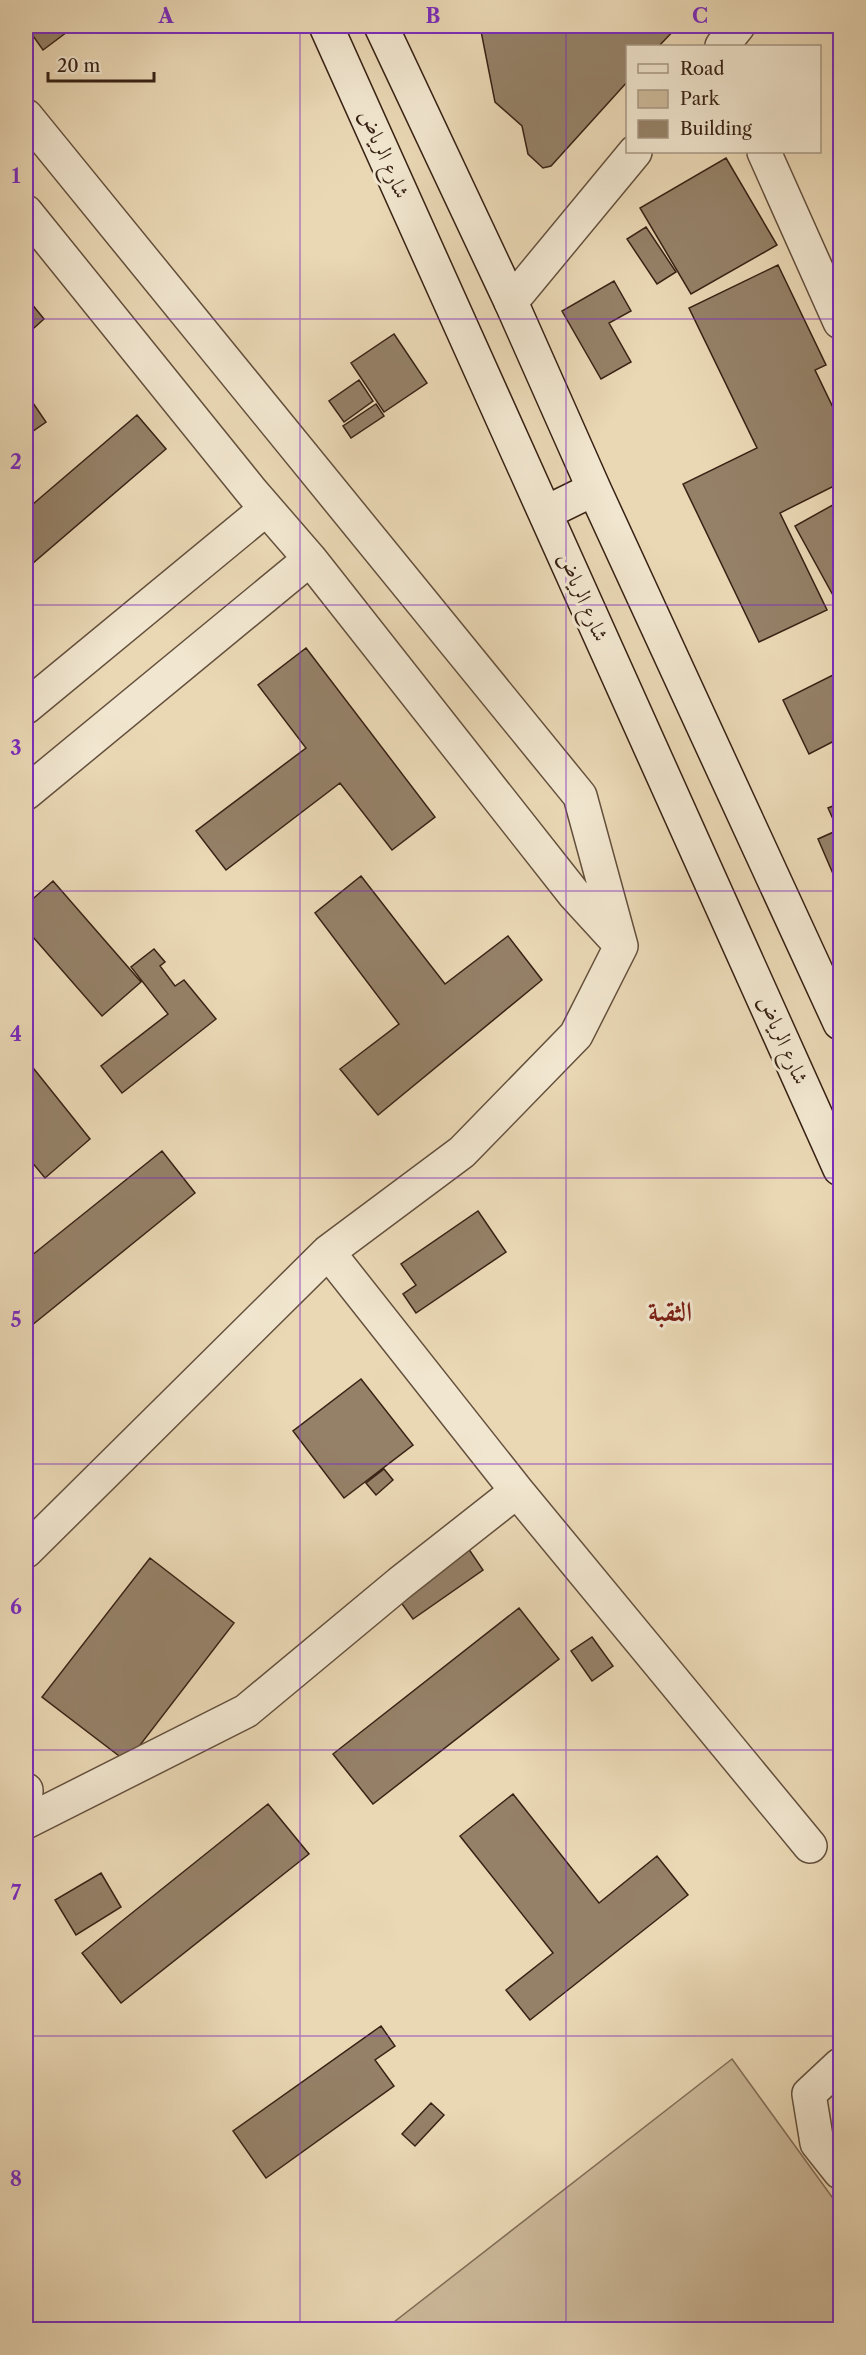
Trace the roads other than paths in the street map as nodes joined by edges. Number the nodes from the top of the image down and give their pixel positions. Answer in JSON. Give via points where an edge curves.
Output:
{"nodes":[{"id":1,"x":326,"y":26,"type":"edge"},
{"id":2,"x":738,"y":26,"type":"edge"},
{"id":3,"x":384,"y":28,"type":"edge"},
{"id":4,"x":723,"y":45,"type":"edge"},
{"id":5,"x":26,"y":116,"type":"edge"},
{"id":6,"x":634,"y":153,"type":"edge"},
{"id":7,"x":764,"y":153,"type":"edge"},
{"id":8,"x":26,"y":212,"type":"edge"},
{"id":9,"x":511,"y":302,"type":"junction"},
{"id":10,"x":840,"y":322,"type":"edge"},
{"id":11,"x":594,"y":489,"type":"junction"},
{"id":12,"x":266,"y":509,"type":"junction"},
{"id":13,"x":545,"y":513,"type":"junction"},
{"id":14,"x":309,"y":559,"type":"junction"},
{"id":15,"x":26,"y":707,"type":"edge"},
{"id":16,"x":26,"y":793,"type":"edge"},
{"id":17,"x":621,"y":946,"type":"junction"},
{"id":18,"x":840,"y":1023,"type":"edge"},
{"id":19,"x":840,"y":1169,"type":"edge"},
{"id":20,"x":328,"y":1252,"type":"junction"},
{"id":21,"x":517,"y":1491,"type":"junction"},
{"id":22,"x":26,"y":1551,"type":"edge"},
{"id":23,"x":26,"y":1822,"type":"edge"},
{"id":24,"x":810,"y":1846,"type":"dead end"},
{"id":25,"x":840,"y":2065,"type":"edge"},
{"id":26,"x":840,"y":2172,"type":"edge"}],
"edges":[{"from":1,"to":13,"type":"street","name":"شارع الرياض"},
{"from":2,"to":4,"type":"street"},
{"from":3,"to":9,"type":"street"},
{"from":5,"to":17,"type":"street","via":[[580,796]]},
{"from":6,"to":9,"type":"street"},
{"from":7,"to":10,"type":"street"},
{"from":8,"to":12,"type":"street"},
{"from":9,"to":11,"type":"street"},
{"from":11,"to":13,"type":"street"},
{"from":11,"to":18,"type":"street"},
{"from":12,"to":14,"type":"street"},
{"from":12,"to":15,"type":"street"},
{"from":13,"to":19,"type":"street","name":"شارع الرياض"},
{"from":14,"to":16,"type":"street"},
{"from":14,"to":17,"type":"street","via":[[574,894]]},
{"from":17,"to":20,"type":"street","via":[[576,1035],[462,1152]]},
{"from":20,"to":21,"type":"street"},
{"from":20,"to":22,"type":"street"},
{"from":21,"to":23,"type":"street","via":[[246,1711]]},
{"from":21,"to":24,"type":"street"},
{"from":25,"to":26,"type":"street","via":[[808,2094],[817,2143]]}]}
